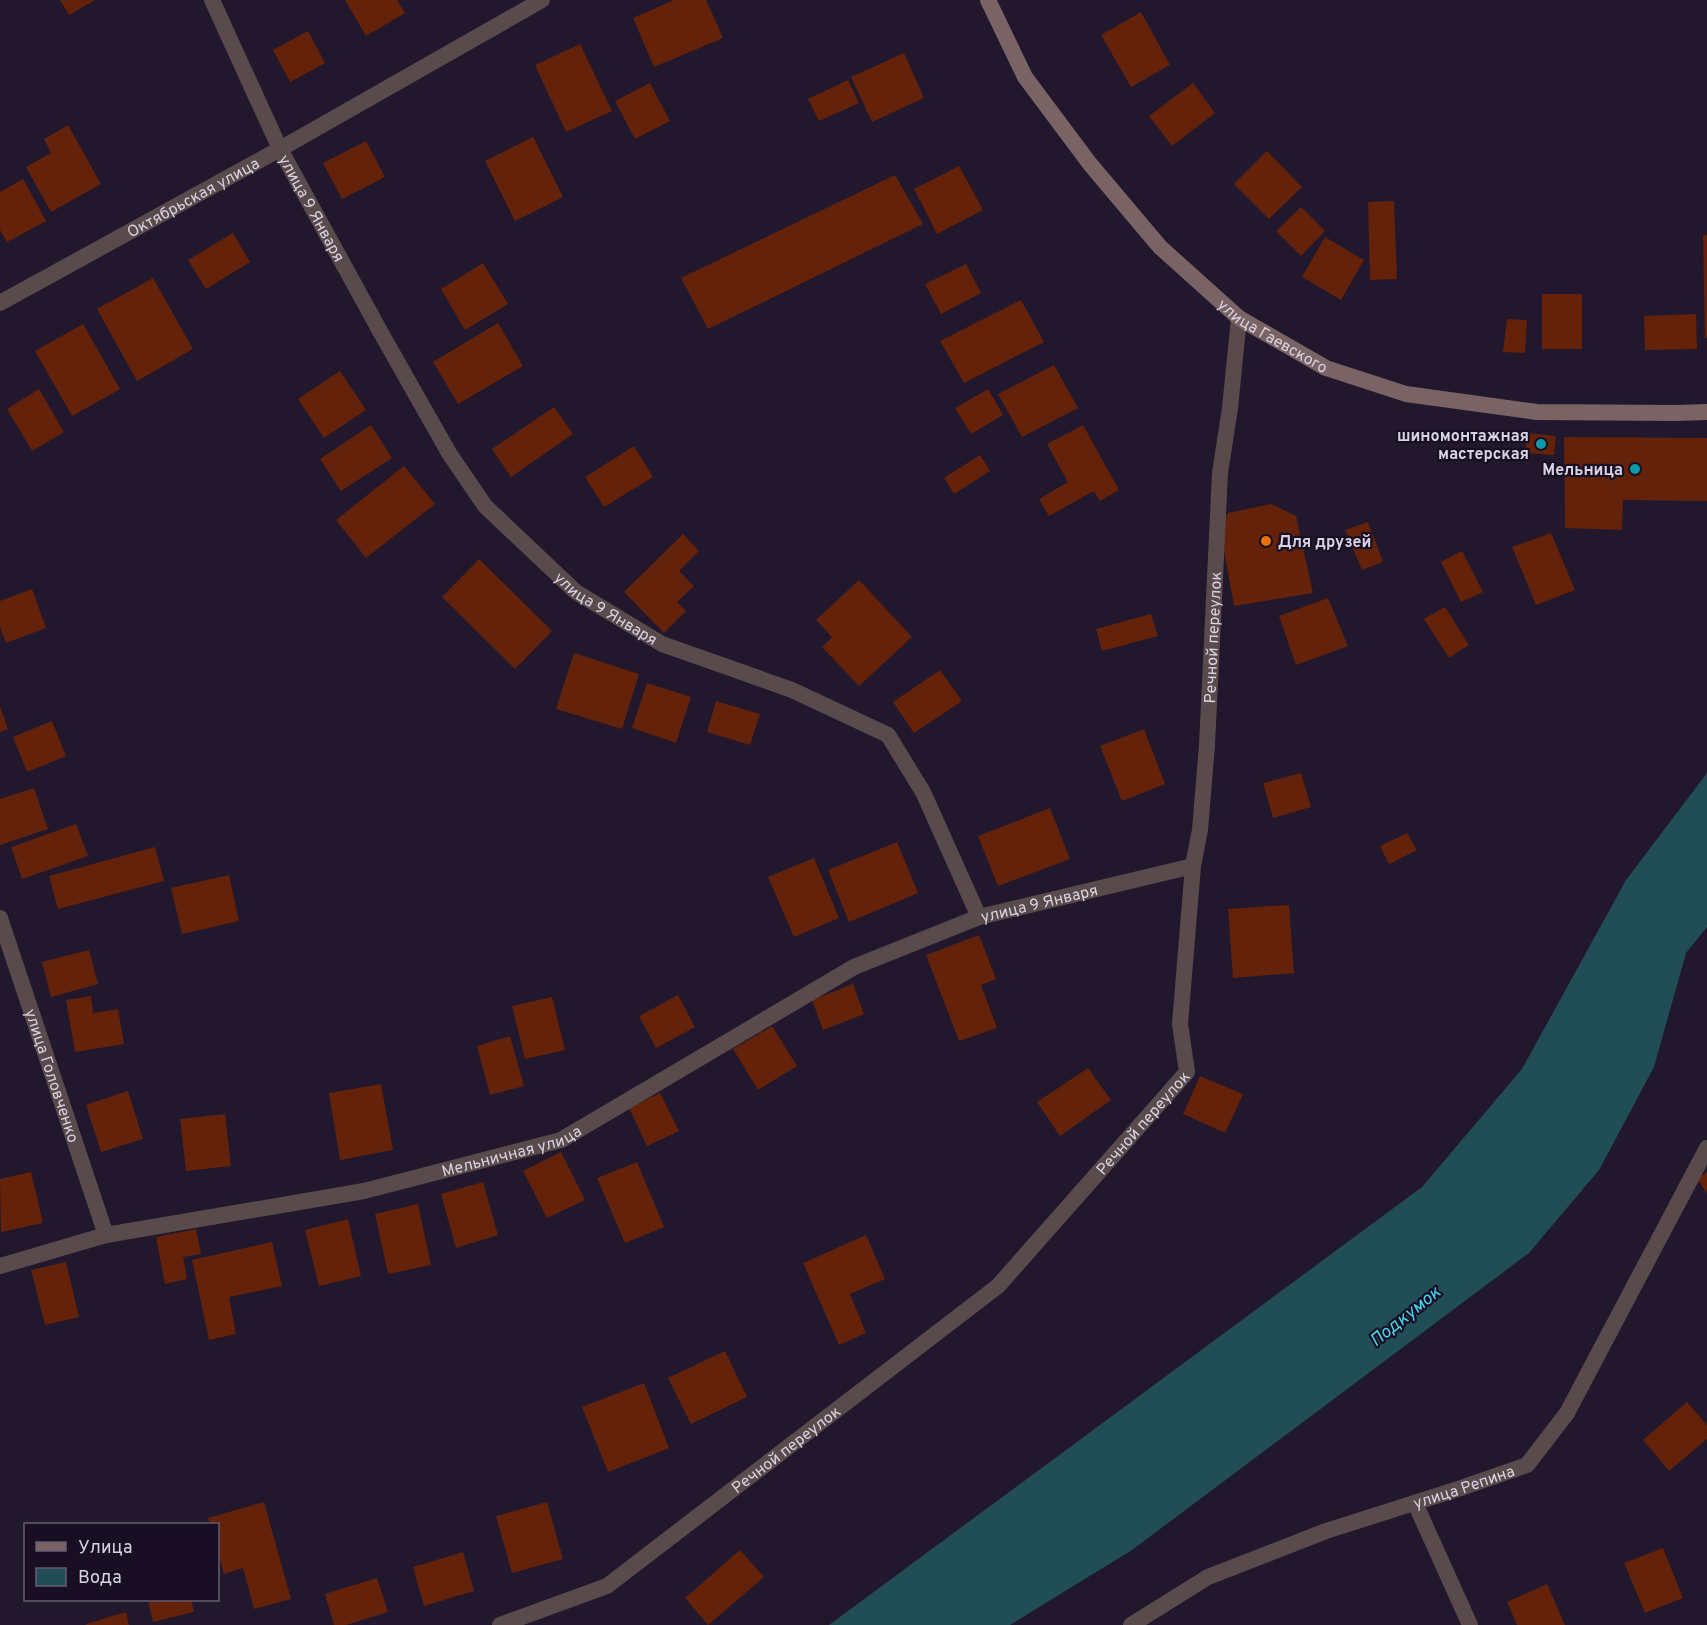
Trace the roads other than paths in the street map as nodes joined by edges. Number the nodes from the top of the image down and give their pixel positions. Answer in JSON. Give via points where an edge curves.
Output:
{"nodes":[{"id":1,"x":212,"y":0,"type":"edge"},
{"id":2,"x":542,"y":0,"type":"edge"},
{"id":3,"x":988,"y":0,"type":"edge"},
{"id":4,"x":280,"y":149,"type":"junction"},
{"id":5,"x":0,"y":303,"type":"edge"},
{"id":6,"x":1239,"y":318,"type":"junction"},
{"id":7,"x":1707,"y":412,"type":"edge"},
{"id":8,"x":1193,"y":866,"type":"junction"},
{"id":9,"x":979,"y":917,"type":"junction"},
{"id":10,"x":0,"y":918,"type":"edge"},
{"id":11,"x":1707,"y":1148,"type":"edge"},
{"id":12,"x":106,"y":1236,"type":"junction"},
{"id":13,"x":0,"y":1266,"type":"edge"},
{"id":14,"x":1415,"y":1503,"type":"junction"},
{"id":15,"x":500,"y":1625,"type":"edge"},
{"id":16,"x":1131,"y":1625,"type":"edge"},
{"id":17,"x":1470,"y":1625,"type":"edge"}],
"edges":[{"from":1,"to":4,"type":"street","name":"улица 9 Января"},
{"from":2,"to":4,"type":"street","name":"Октябрьская улица"},
{"from":3,"to":6,"type":"main road","name":"улица Гаевского","via":[[1025,77],[1090,164],[1160,247]]},
{"from":4,"to":5,"type":"street","name":"Октябрьская улица"},
{"from":4,"to":9,"type":"street","name":"улица 9 Января","via":[[449,453],[485,506],[576,592],[662,644],[792,690],[888,735],[924,792]]},
{"from":6,"to":7,"type":"main road","name":"улица Гаевского","via":[[1326,368],[1406,394],[1537,412]]},
{"from":6,"to":8,"type":"street","name":"Речной переулок","via":[[1220,473],[1206,745],[1200,830]]},
{"from":8,"to":9,"type":"street","name":"улица 9 Января"},
{"from":8,"to":15,"type":"street","name":"Речной переулок","via":[[1180,1024],[1187,1072],[998,1286],[607,1586]]},
{"from":9,"to":12,"type":"street","name":"Мельничная улица","via":[[854,967],[561,1140],[364,1191]]},
{"from":10,"to":12,"type":"street","name":"улица Головченко"},
{"from":11,"to":14,"type":"street","name":"улица Репина","via":[[1567,1413],[1527,1465]]},
{"from":12,"to":13,"type":"street","name":"Мельничная улица"},
{"from":14,"to":16,"type":"street","name":"улица Репина","via":[[1326,1531],[1208,1577]]},
{"from":14,"to":17,"type":"street"}]}
